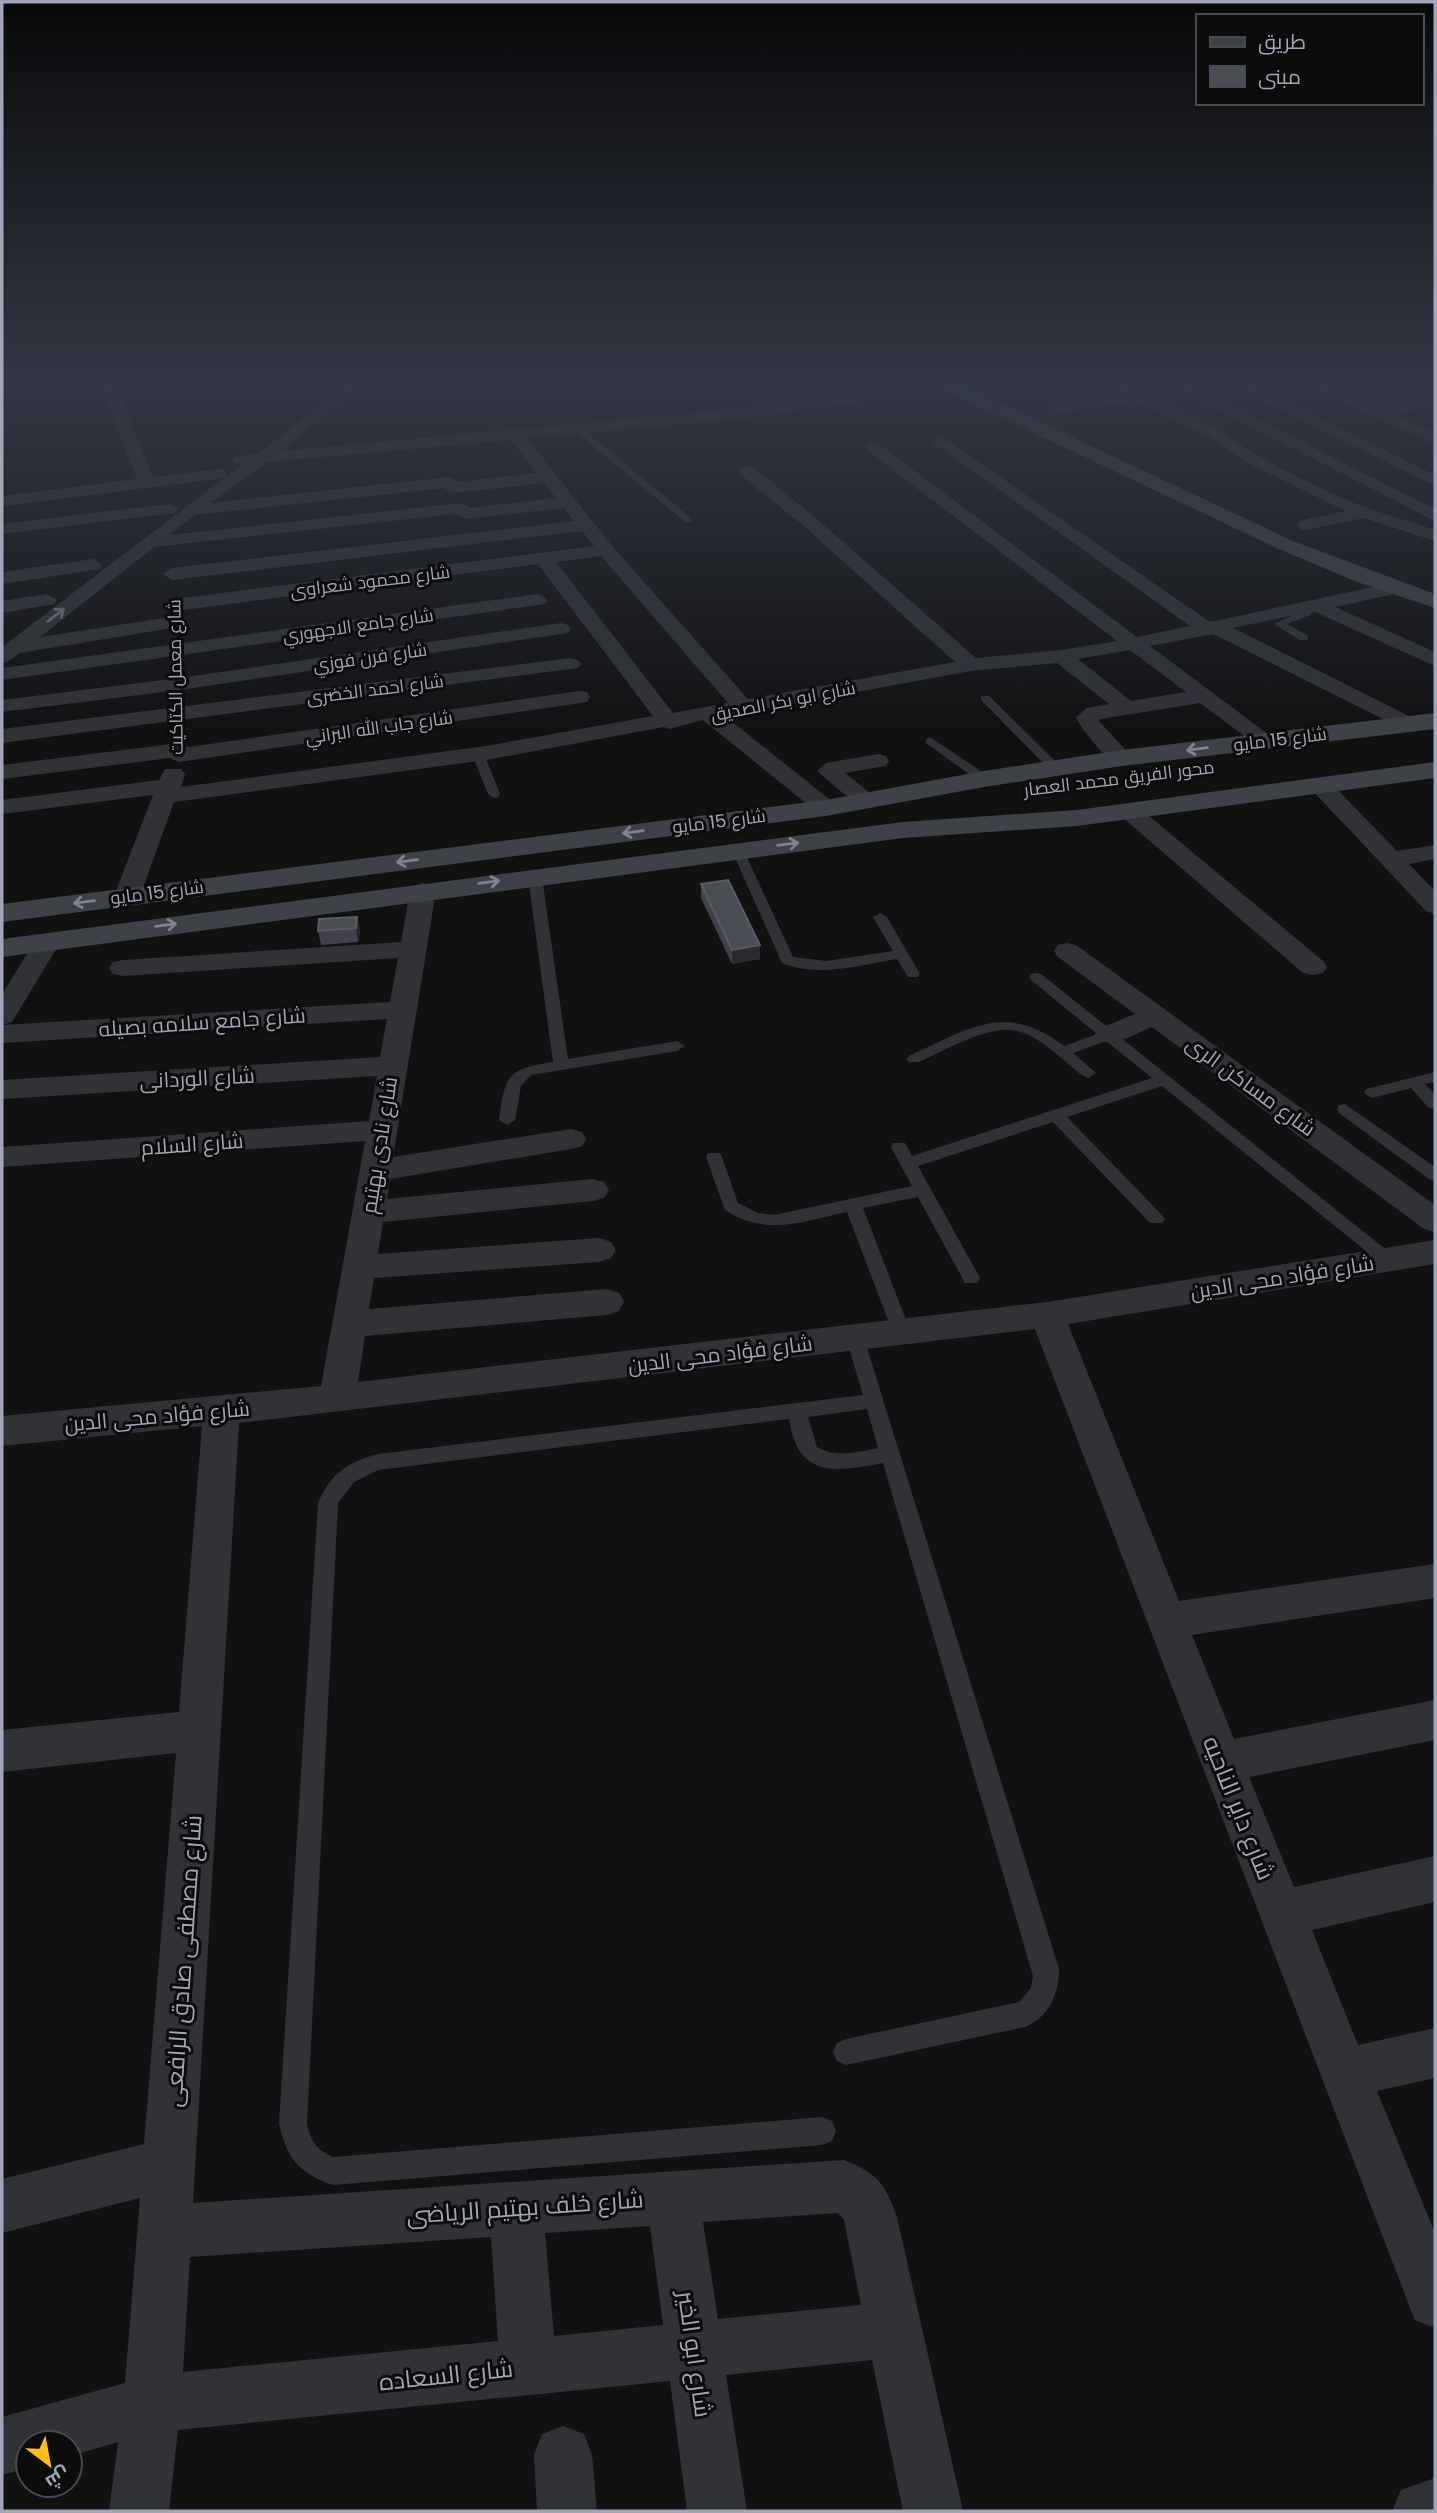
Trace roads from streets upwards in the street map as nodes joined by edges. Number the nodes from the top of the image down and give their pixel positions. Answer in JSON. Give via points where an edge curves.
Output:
{"nodes":[{"id":1,"x":186,"y":499,"type":"edge"},
{"id":2,"x":201,"y":499,"type":"edge"},
{"id":3,"x":265,"y":499,"type":"edge"},
{"id":4,"x":458,"y":499,"type":"edge"},
{"id":5,"x":565,"y":499,"type":"edge"},
{"id":6,"x":782,"y":499,"type":"edge"},
{"id":7,"x":942,"y":499,"type":"edge"},
{"id":8,"x":1025,"y":499,"type":"edge"},
{"id":9,"x":1187,"y":499,"type":"edge"},
{"id":10,"x":1334,"y":499,"type":"edge"},
{"id":11,"x":1402,"y":499,"type":"edge"},
{"id":12,"x":567,"y":502,"type":"junction"},
{"id":13,"x":1409,"y":503,"type":"junction"},
{"id":14,"x":169,"y":509,"type":"junction"},
{"id":15,"x":190,"y":510,"type":"junction"},
{"id":16,"x":463,"y":511,"type":"junction"},
{"id":17,"x":1362,"y":513,"type":"junction"},
{"id":18,"x":1283,"y":514,"type":"dead end"},
{"id":19,"x":399,"y":515,"type":"junction"},
{"id":20,"x":1435,"y":516,"type":"edge"},
{"id":21,"x":324,"y":523,"type":"junction"},
{"id":22,"x":586,"y":525,"type":"junction"},
{"id":23,"x":1306,"y":525,"type":"junction"},
{"id":24,"x":2,"y":529,"type":"edge"},
{"id":25,"x":1435,"y":536,"type":"edge"},
{"id":26,"x":476,"y":538,"type":"junction"},
{"id":27,"x":154,"y":540,"type":"junction"},
{"id":28,"x":1342,"y":540,"type":"dead end"},
{"id":29,"x":413,"y":546,"type":"junction"},
{"id":30,"x":606,"y":550,"type":"junction"},
{"id":31,"x":339,"y":555,"type":"junction"},
{"id":32,"x":276,"y":556,"type":"junction"},
{"id":33,"x":543,"y":558,"type":"junction"},
{"id":34,"x":93,"y":565,"type":"junction"},
{"id":35,"x":490,"y":565,"type":"junction"},
{"id":36,"x":461,"y":569,"type":"junction"},
{"id":37,"x":172,"y":574,"type":"junction"},
{"id":38,"x":401,"y":577,"type":"junction"},
{"id":39,"x":2,"y":578,"type":"edge"},
{"id":40,"x":1396,"y":588,"type":"junction"},
{"id":41,"x":298,"y":590,"type":"junction"},
{"id":42,"x":473,"y":590,"type":"dead end"},
{"id":43,"x":259,"y":595,"type":"junction"},
{"id":44,"x":47,"y":600,"type":"junction"},
{"id":45,"x":538,"y":600,"type":"dead end"},
{"id":46,"x":1435,"y":601,"type":"edge"},
{"id":47,"x":1315,"y":605,"type":"junction"},
{"id":48,"x":2,"y":607,"type":"edge"},
{"id":49,"x":177,"y":613,"type":"junction"},
{"id":50,"x":267,"y":617,"type":"dead end"},
{"id":51,"x":420,"y":617,"type":"junction"},
{"id":52,"x":1211,"y":628,"type":"junction"},
{"id":53,"x":561,"y":629,"type":"dead end"},
{"id":54,"x":5,"y":641,"type":"edge"},
{"id":55,"x":1132,"y":644,"type":"junction"},
{"id":56,"x":435,"y":647,"type":"junction"},
{"id":57,"x":179,"y":651,"type":"junction"},
{"id":58,"x":1061,"y":656,"type":"junction"},
{"id":59,"x":1435,"y":660,"type":"edge"},
{"id":60,"x":571,"y":664,"type":"dead end"},
{"id":61,"x":971,"y":666,"type":"junction"},
{"id":62,"x":2,"y":674,"type":"edge"},
{"id":63,"x":451,"y":680,"type":"junction"},
{"id":64,"x":179,"y":684,"type":"junction"},
{"id":65,"x":1203,"y":696,"type":"junction"},
{"id":66,"x":579,"y":697,"type":"dead end"},
{"id":67,"x":2,"y":706,"type":"edge"},
{"id":68,"x":744,"y":708,"type":"junction"},
{"id":69,"x":1128,"y":708,"type":"junction"},
{"id":70,"x":179,"y":714,"type":"junction"},
{"id":71,"x":468,"y":714,"type":"junction"},
{"id":72,"x":710,"y":715,"type":"junction"},
{"id":73,"x":1435,"y":721,"type":"edge"},
{"id":74,"x":669,"y":722,"type":"junction"},
{"id":75,"x":1407,"y":724,"type":"junction"},
{"id":76,"x":2,"y":736,"type":"edge"},
{"id":77,"x":1435,"y":738,"type":"edge"},
{"id":78,"x":1266,"y":741,"type":"junction"},
{"id":79,"x":1435,"y":752,"type":"edge"},
{"id":80,"x":179,"y":753,"type":"junction"},
{"id":81,"x":482,"y":754,"type":"junction"},
{"id":82,"x":1122,"y":758,"type":"junction"},
{"id":83,"x":878,"y":761,"type":"dead end"},
{"id":84,"x":1435,"y":770,"type":"edge"},
{"id":85,"x":2,"y":772,"type":"edge"},
{"id":86,"x":1320,"y":785,"type":"junction"},
{"id":87,"x":168,"y":791,"type":"junction"},
{"id":88,"x":876,"y":800,"type":"junction"},
{"id":89,"x":2,"y":807,"type":"edge"},
{"id":90,"x":826,"y":808,"type":"junction"},
{"id":91,"x":1129,"y":811,"type":"junction"},
{"id":92,"x":903,"y":830,"type":"junction"},
{"id":93,"x":1435,"y":852,"type":"edge"},
{"id":94,"x":1391,"y":860,"type":"junction"},
{"id":95,"x":423,"y":891,"type":"junction"},
{"id":96,"x":127,"y":896,"type":"junction"},
{"id":97,"x":1435,"y":906,"type":"edge"},
{"id":98,"x":2,"y":913,"type":"edge"},
{"id":99,"x":48,"y":941,"type":"junction"},
{"id":100,"x":2,"y":947,"type":"edge"},
{"id":101,"x":412,"y":948,"type":"junction"},
{"id":102,"x":1067,"y":951,"type":"dead end"},
{"id":103,"x":1313,"y":967,"type":"dead end"},
{"id":104,"x":123,"y":968,"type":"dead end"},
{"id":105,"x":401,"y":1010,"type":"junction"},
{"id":106,"x":2,"y":1016,"type":"edge"},
{"id":107,"x":1155,"y":1016,"type":"junction"},
{"id":108,"x":2,"y":1034,"type":"edge"},
{"id":109,"x":1108,"y":1035,"type":"road end"},
{"id":110,"x":392,"y":1066,"type":"junction"},
{"id":111,"x":2,"y":1089,"type":"edge"},
{"id":112,"x":382,"y":1130,"type":"junction"},
{"id":113,"x":571,"y":1139,"type":"dead end"},
{"id":114,"x":2,"y":1157,"type":"edge"},
{"id":115,"x":375,"y":1171,"type":"junction"},
{"id":116,"x":593,"y":1190,"type":"dead end"},
{"id":117,"x":368,"y":1212,"type":"junction"},
{"id":118,"x":1434,"y":1246,"type":"edge"},
{"id":119,"x":599,"y":1250,"type":"dead end"},
{"id":120,"x":359,"y":1267,"type":"junction"},
{"id":121,"x":607,"y":1302,"type":"dead end"},
{"id":122,"x":1047,"y":1315,"type":"junction"},
{"id":123,"x":350,"y":1324,"type":"junction"},
{"id":124,"x":337,"y":1399,"type":"junction"},
{"id":125,"x":222,"y":1410,"type":"junction"},
{"id":126,"x":2,"y":1431,"type":"edge"},
{"id":127,"x":1435,"y":1581,"type":"edge"},
{"id":128,"x":1166,"y":1621,"type":"junction"},
{"id":129,"x":1435,"y":1720,"type":"edge"},
{"id":130,"x":200,"y":1730,"type":"junction"},
{"id":131,"x":2,"y":1751,"type":"edge"},
{"id":132,"x":1221,"y":1762,"type":"junction"},
{"id":133,"x":1435,"y":1879,"type":"edge"},
{"id":134,"x":1281,"y":1913,"type":"junction"},
{"id":135,"x":1435,"y":2053,"type":"edge"},
{"id":136,"x":1344,"y":2073,"type":"junction"},
{"id":137,"x":169,"y":2164,"type":"junction"},
{"id":138,"x":673,"y":2197,"type":"junction"},
{"id":139,"x":2,"y":2206,"type":"edge"},
{"id":140,"x":516,"y":2208,"type":"junction"},
{"id":141,"x":165,"y":2232,"type":"junction"},
{"id":142,"x":1430,"y":2273,"type":"edge"},
{"id":143,"x":895,"y":2330,"type":"junction"},
{"id":144,"x":694,"y":2350,"type":"junction"},
{"id":145,"x":528,"y":2366,"type":"junction"},
{"id":146,"x":152,"y":2404,"type":"junction"},
{"id":147,"x":2,"y":2446,"type":"edge"},
{"id":148,"x":564,"y":2455,"type":"dead end"},
{"id":149,"x":1435,"y":2508,"type":"edge"},
{"id":150,"x":139,"y":2511,"type":"edge"},
{"id":151,"x":567,"y":2511,"type":"edge"},
{"id":152,"x":717,"y":2511,"type":"edge"},
{"id":153,"x":933,"y":2511,"type":"edge"},
{"id":154,"x":1422,"y":2511,"type":"edge"}],
"edges":[{"from":1,"to":14,"type":"street"},
{"from":2,"to":15,"type":"street"},
{"from":3,"to":15,"type":"street"},
{"from":4,"to":16,"type":"street"},
{"from":5,"to":12,"type":"street"},
{"from":6,"to":61,"type":"street"},
{"from":7,"to":55,"type":"street"},
{"from":8,"to":52,"type":"street"},
{"from":9,"to":40,"type":"main road"},
{"from":10,"to":17,"type":"street"},
{"from":11,"to":13,"type":"street"},
{"from":12,"to":16,"type":"street"},
{"from":12,"to":22,"type":"street"},
{"from":13,"to":17,"type":"street"},
{"from":13,"to":20,"type":"street"},
{"from":14,"to":24,"type":"street"},
{"from":14,"to":34,"type":"street"},
{"from":15,"to":27,"type":"street"},
{"from":16,"to":19,"type":"street"},
{"from":16,"to":26,"type":"street"},
{"from":17,"to":23,"type":"street"},
{"from":17,"to":25,"type":"street"},
{"from":18,"to":23,"type":"main road"},
{"from":19,"to":21,"type":"street"},
{"from":19,"to":29,"type":"street"},
{"from":21,"to":27,"type":"street"},
{"from":21,"to":31,"type":"street"},
{"from":22,"to":26,"type":"street"},
{"from":22,"to":30,"type":"street"},
{"from":23,"to":28,"type":"main road"},
{"from":26,"to":29,"type":"street"},
{"from":26,"to":35,"type":"street"},
{"from":27,"to":37,"type":"street","name":"شارع معمل الكتاكيت"},
{"from":54,"to":27,"type":"street","one_way":true},
{"from":29,"to":31,"type":"street"},
{"from":30,"to":33,"type":"street","name":"شارع محمود شعراوى"},
{"from":30,"to":68,"type":"street"},
{"from":31,"to":32,"type":"street"},
{"from":32,"to":37,"type":"street"},
{"from":32,"to":41,"type":"street"},
{"from":33,"to":35,"type":"street","name":"شارع محمود شعراوى"},
{"from":33,"to":74,"type":"street"},
{"from":34,"to":39,"type":"street"},
{"from":34,"to":44,"type":"street"},
{"from":35,"to":36,"type":"street","name":"شارع محمود شعراوى"},
{"from":36,"to":38,"type":"street","name":"شارع محمود شعراوى"},
{"from":36,"to":42,"type":"street"},
{"from":37,"to":49,"type":"street","name":"شارع معمل الكتاكيت"},
{"from":38,"to":41,"type":"street","name":"شارع محمود شعراوى"},
{"from":38,"to":51,"type":"street"},
{"from":40,"to":46,"type":"main road"},
{"from":40,"to":47,"type":"street","name":"شارع ابو بكر الصديق"},
{"from":41,"to":43,"type":"street","name":"شارع محمود شعراوى"},
{"from":43,"to":49,"type":"street","name":"شارع محمود شعراوى"},
{"from":43,"to":50,"type":"street"},
{"from":44,"to":48,"type":"street"},
{"from":44,"to":54,"type":"street"},
{"from":45,"to":51,"type":"street","name":"شارع جامع الاجهوري"},
{"from":47,"to":52,"type":"street","name":"شارع ابو بكر الصديق"},
{"from":47,"to":59,"type":"street"},
{"from":49,"to":54,"type":"street","name":"شارع محمود شعراوى"},
{"from":49,"to":57,"type":"street","name":"شارع معمل الكتاكيت"},
{"from":51,"to":56,"type":"street"},
{"from":51,"to":57,"type":"street","name":"شارع جامع الاجهوري"},
{"from":52,"to":55,"type":"street","name":"شارع ابو بكر الصديق"},
{"from":52,"to":75,"type":"street"},
{"from":53,"to":56,"type":"street","name":"شارع فرن فوزي"},
{"from":55,"to":58,"type":"street","name":"شارع ابو بكر الصديق"},
{"from":55,"to":65,"type":"street"},
{"from":56,"to":63,"type":"street"},
{"from":56,"to":64,"type":"street","name":"شارع فرن فوزي"},
{"from":57,"to":62,"type":"street","name":"شارع جامع الاجهوري"},
{"from":57,"to":64,"type":"street","name":"شارع معمل الكتاكيت"},
{"from":58,"to":61,"type":"street","name":"شارع ابو بكر الصديق"},
{"from":58,"to":69,"type":"street"},
{"from":60,"to":63,"type":"street","name":"شارع احمد الخضرى"},
{"from":61,"to":68,"type":"street","name":"شارع ابو بكر الصديق"},
{"from":63,"to":70,"type":"street","name":"شارع احمد الخضرى"},
{"from":63,"to":71,"type":"street"},
{"from":64,"to":67,"type":"street","name":"شارع فرن فوزي"},
{"from":64,"to":70,"type":"street","name":"شارع معمل الكتاكيت"},
{"from":65,"to":69,"type":"street"},
{"from":65,"to":78,"type":"street"},
{"from":66,"to":71,"type":"street","name":"شارع جاب الله البراني"},
{"from":68,"to":72,"type":"street","name":"شارع ابو بكر الصديق"},
{"from":69,"to":82,"type":"street","via":[[1087,717]]},
{"from":70,"to":76,"type":"street","name":"شارع احمد الخضرى"},
{"from":70,"to":80,"type":"street","name":"شارع معمل الكتاكيت"},
{"from":71,"to":80,"type":"street","name":"شارع جاب الله البراني"},
{"from":71,"to":81,"type":"street"},
{"from":72,"to":74,"type":"street","name":"شارع ابو بكر الصديق"},
{"from":72,"to":90,"type":"street"},
{"from":73,"to":75,"type":"main road","name":"شارع 15 مايو"},
{"from":74,"to":81,"type":"street","name":"شارع ابو بكر الصديق"},
{"from":75,"to":78,"type":"main road","name":"شارع 15 مايو"},
{"from":77,"to":88,"type":"main road","name":"محور الفريق محمد العصار","via":[[1066,785]]},
{"from":78,"to":82,"type":"main road","name":"شارع 15 مايو","one_way":true},
{"from":79,"to":92,"type":"main road","name":"محور الفريق محمد العصار","via":[[1022,807]]},
{"from":80,"to":85,"type":"street","name":"شارع جاب الله البراني"},
{"from":80,"to":87,"type":"street","name":"شارع معمل الكتاكيت"},
{"from":81,"to":87,"type":"street","name":"شارع ابو بكر الصديق"},
{"from":82,"to":88,"type":"main road","name":"شارع 15 مايو"},
{"from":83,"to":88,"type":"street","via":[[828,771]]},
{"from":84,"to":86,"type":"main road","name":"شارع 15 مايو"},
{"from":86,"to":91,"type":"main road","name":"شارع 15 مايو"},
{"from":86,"to":94,"type":"street"},
{"from":87,"to":89,"type":"street","name":"شارع ابو بكر الصديق"},
{"from":87,"to":96,"type":"street","name":"شارع معمل الكتاكيت"},
{"from":88,"to":90,"type":"main road","name":"شارع 15 مايو"},
{"from":90,"to":96,"type":"main road","name":"شارع 15 مايو","one_way":true},
{"from":91,"to":92,"type":"main road","name":"شارع 15 مايو","via":[[1042,822]]},
{"from":91,"to":103,"type":"street"},
{"from":95,"to":92,"type":"main road","name":"شارع 15 مايو","one_way":true},
{"from":93,"to":94,"type":"street"},
{"from":94,"to":97,"type":"street"},
{"from":99,"to":95,"type":"main road","name":"شارع 15 مايو","one_way":true},
{"from":95,"to":101,"type":"street","name":"شارع نادى بهتيم"},
{"from":96,"to":98,"type":"main road","name":"شارع 15 مايو","one_way":true},
{"from":99,"to":100,"type":"main road","name":"شارع 15 مايو"},
{"from":99,"to":106,"type":"street"},
{"from":101,"to":104,"type":"street"},
{"from":101,"to":105,"type":"street","name":"شارع نادى بهتيم"},
{"from":102,"to":107,"type":"street","name":"شارع مساكن الرى"},
{"from":105,"to":108,"type":"street","name":"شارع جامع سلامه بصيله"},
{"from":105,"to":110,"type":"street","name":"شارع نادى بهتيم"},
{"from":107,"to":109,"type":"street"},
{"from":107,"to":118,"type":"street","name":"شارع مساكن الرى"},
{"from":110,"to":111,"type":"street","name":"شارع الوردانى"},
{"from":110,"to":112,"type":"street","name":"شارع نادى بهتيم"},
{"from":112,"to":114,"type":"street","name":"شارع السلام"},
{"from":112,"to":115,"type":"street","name":"شارع نادى بهتيم"},
{"from":113,"to":115,"type":"street"},
{"from":115,"to":117,"type":"street","name":"شارع نادى بهتيم"},
{"from":116,"to":117,"type":"street"},
{"from":117,"to":120,"type":"street","name":"شارع نادى بهتيم"},
{"from":118,"to":122,"type":"street","name":"شارع فؤاد محى الدين","via":[[1388,1260]]},
{"from":119,"to":120,"type":"street"},
{"from":120,"to":123,"type":"street","name":"شارع نادى بهتيم"},
{"from":121,"to":123,"type":"street"},
{"from":122,"to":124,"type":"street","name":"شارع فؤاد محى الدين"},
{"from":122,"to":128,"type":"street","name":"شارع داير الناحيه"},
{"from":123,"to":124,"type":"street","name":"شارع نادى بهتيم"},
{"from":124,"to":125,"type":"street","name":"شارع فؤاد محى الدين"},
{"from":125,"to":126,"type":"street","name":"شارع فؤاد محى الدين"},
{"from":125,"to":130,"type":"street","name":"شارع مصطفى صادق الرافعى"},
{"from":127,"to":128,"type":"street"},
{"from":128,"to":132,"type":"street","name":"شارع داير الناحيه"},
{"from":129,"to":132,"type":"street"},
{"from":130,"to":131,"type":"street"},
{"from":130,"to":137,"type":"street","name":"شارع مصطفى صادق الرافعى"},
{"from":132,"to":134,"type":"street","name":"شارع داير الناحيه"},
{"from":133,"to":134,"type":"street"},
{"from":134,"to":136,"type":"street","name":"شارع داير الناحيه"},
{"from":135,"to":136,"type":"street"},
{"from":136,"to":142,"type":"street","name":"شارع داير الناحيه"},
{"from":137,"to":139,"type":"street"},
{"from":137,"to":141,"type":"street","name":"شارع مصطفى صادق الرافعى"},
{"from":138,"to":140,"type":"street","name":"شارع خلف بهتيم الرياضى"},
{"from":138,"to":143,"type":"street","name":"شارع خلف بهتيم الرياضى","via":[[844,2186],[856,2192],[870,2217]]},
{"from":138,"to":144,"type":"street","name":"شارع ابو الخير"},
{"from":140,"to":141,"type":"street","name":"شارع خلف بهتيم الرياضى"},
{"from":140,"to":145,"type":"street"},
{"from":141,"to":146,"type":"street","name":"شارع مصطفى صادق الرافعى"},
{"from":143,"to":144,"type":"street","name":"شارع السعاده"},
{"from":143,"to":153,"type":"street"},
{"from":144,"to":145,"type":"street","name":"شارع السعاده"},
{"from":144,"to":152,"type":"street","name":"شارع ابو الخير"},
{"from":145,"to":146,"type":"street","name":"شارع السعاده"},
{"from":146,"to":147,"type":"street","name":"شارع السعاده"},
{"from":146,"to":150,"type":"street","name":"شارع مصطفى صادق الرافعى"},
{"from":148,"to":151,"type":"street"},
{"from":149,"to":154,"type":"street"}]}
